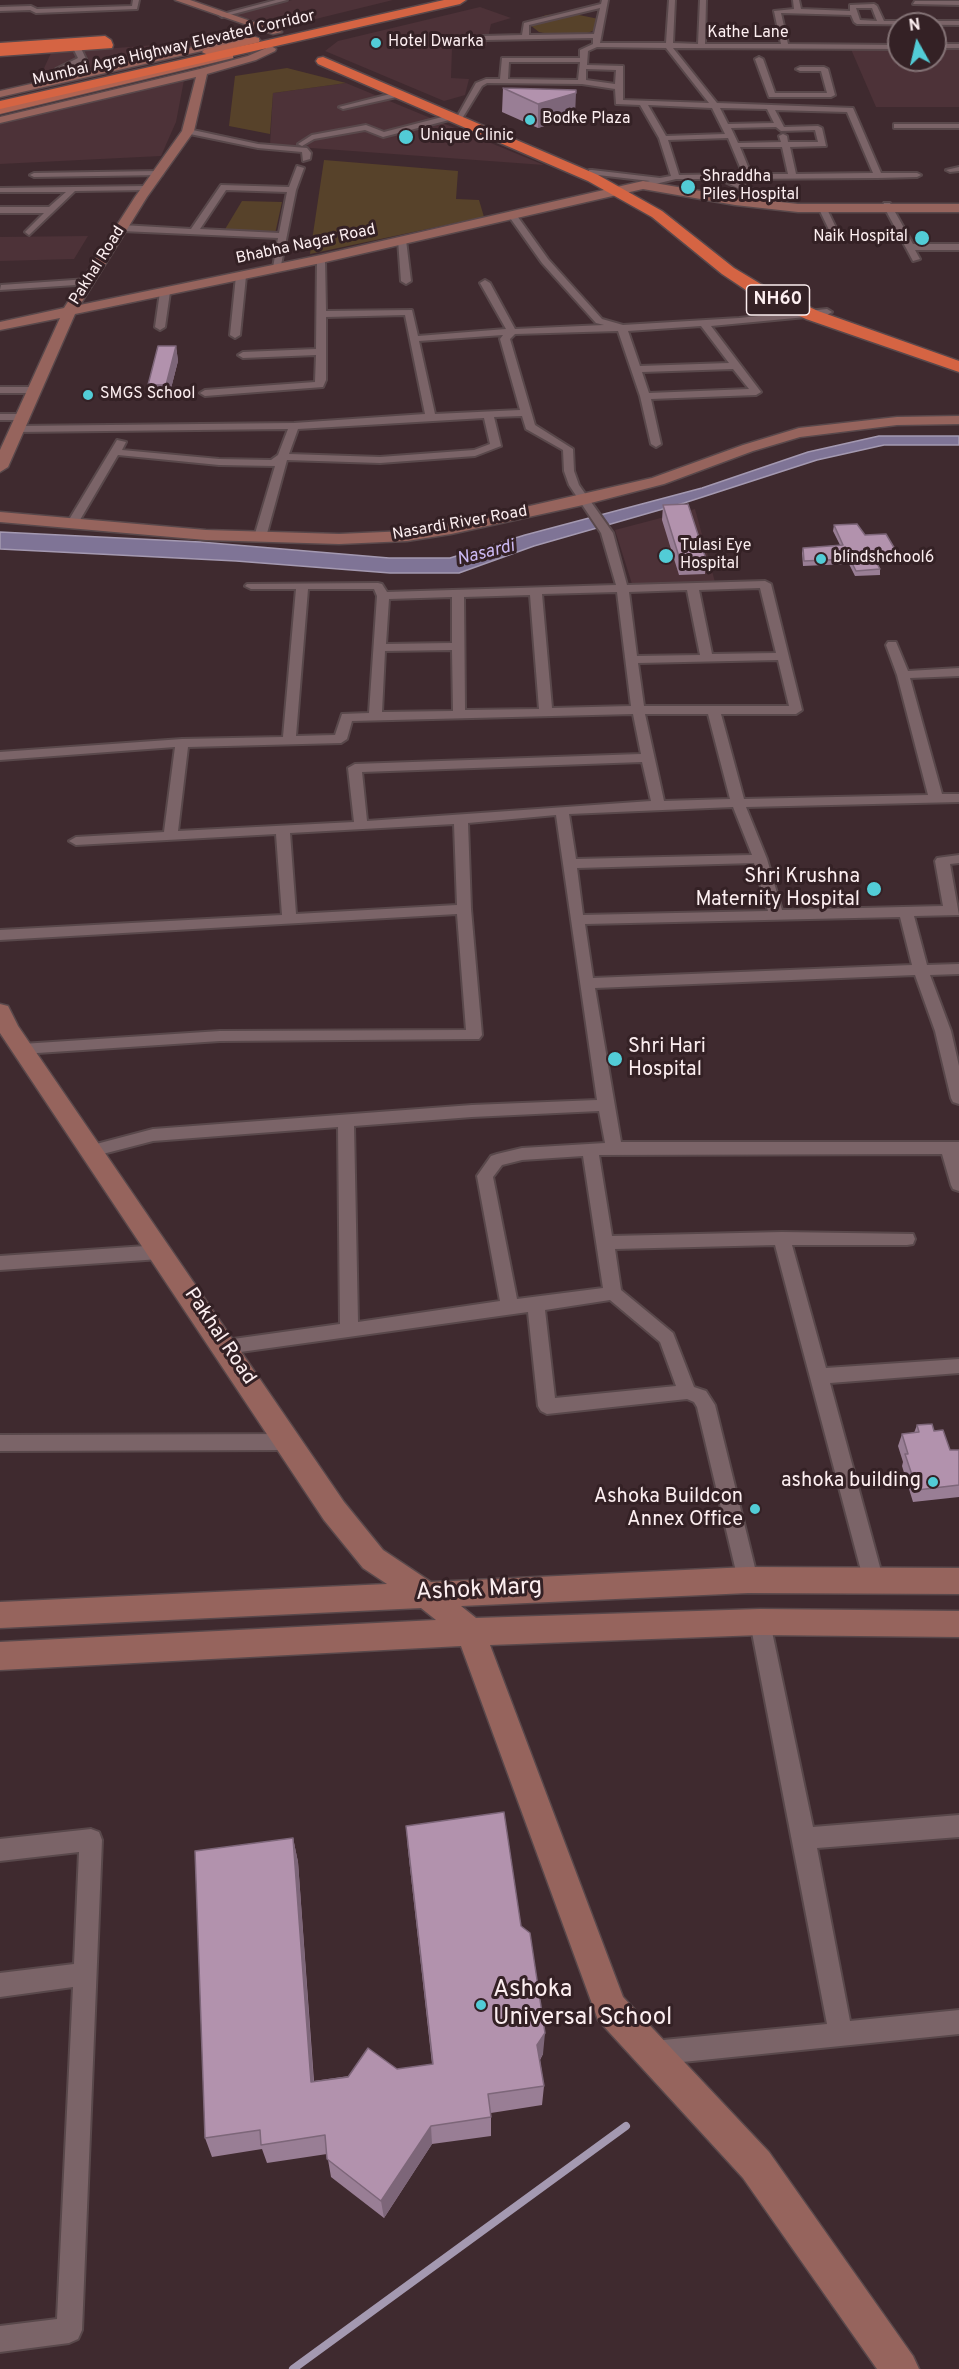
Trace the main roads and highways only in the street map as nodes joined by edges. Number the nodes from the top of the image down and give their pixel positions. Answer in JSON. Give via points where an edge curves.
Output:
{"nodes":[{"id":1,"x":439,"y":0,"type":"edge"},
{"id":2,"x":460,"y":0,"type":"edge"},
{"id":3,"x":0,"y":50,"type":"edge"},
{"id":4,"x":145,"y":66,"type":"joint"},
{"id":5,"x":159,"y":73,"type":"joint"},
{"id":6,"x":0,"y":100,"type":"edge"},
{"id":7,"x":0,"y":112,"type":"edge"},
{"id":8,"x":455,"y":116,"type":"junction"},
{"id":9,"x":631,"y":189,"type":"junction"},
{"id":10,"x":819,"y":313,"type":"junction"},
{"id":11,"x":959,"y":358,"type":"edge"},
{"id":12,"x":959,"y":367,"type":"edge"}],
"edges":[{"from":1,"to":6,"type":"highway","name":"Mumbai Agra Highway Elevated Corridor"},
{"from":2,"to":6,"type":"highway","name":"Mumbai Agra Highway Elevated Corridor"},
{"from":3,"to":3,"type":"highway","via":[[106,42],[76,46]]},
{"from":4,"to":5,"type":"main road","via":[[264,46]]},
{"from":4,"to":6,"type":"highway"},
{"from":5,"to":7,"type":"highway"},
{"from":8,"to":8,"type":"highway","number":"NH60","via":[[398,94],[326,60]]},
{"from":8,"to":9,"type":"highway","number":"NH60"},
{"from":8,"to":9,"type":"highway","number":"NH60","via":[[593,178]]},
{"from":9,"to":10,"type":"highway","number":"NH60","via":[[728,271],[759,290]]},
{"from":10,"to":11,"type":"highway","number":"NH60"},
{"from":10,"to":12,"type":"highway","number":"NH60"}]}
